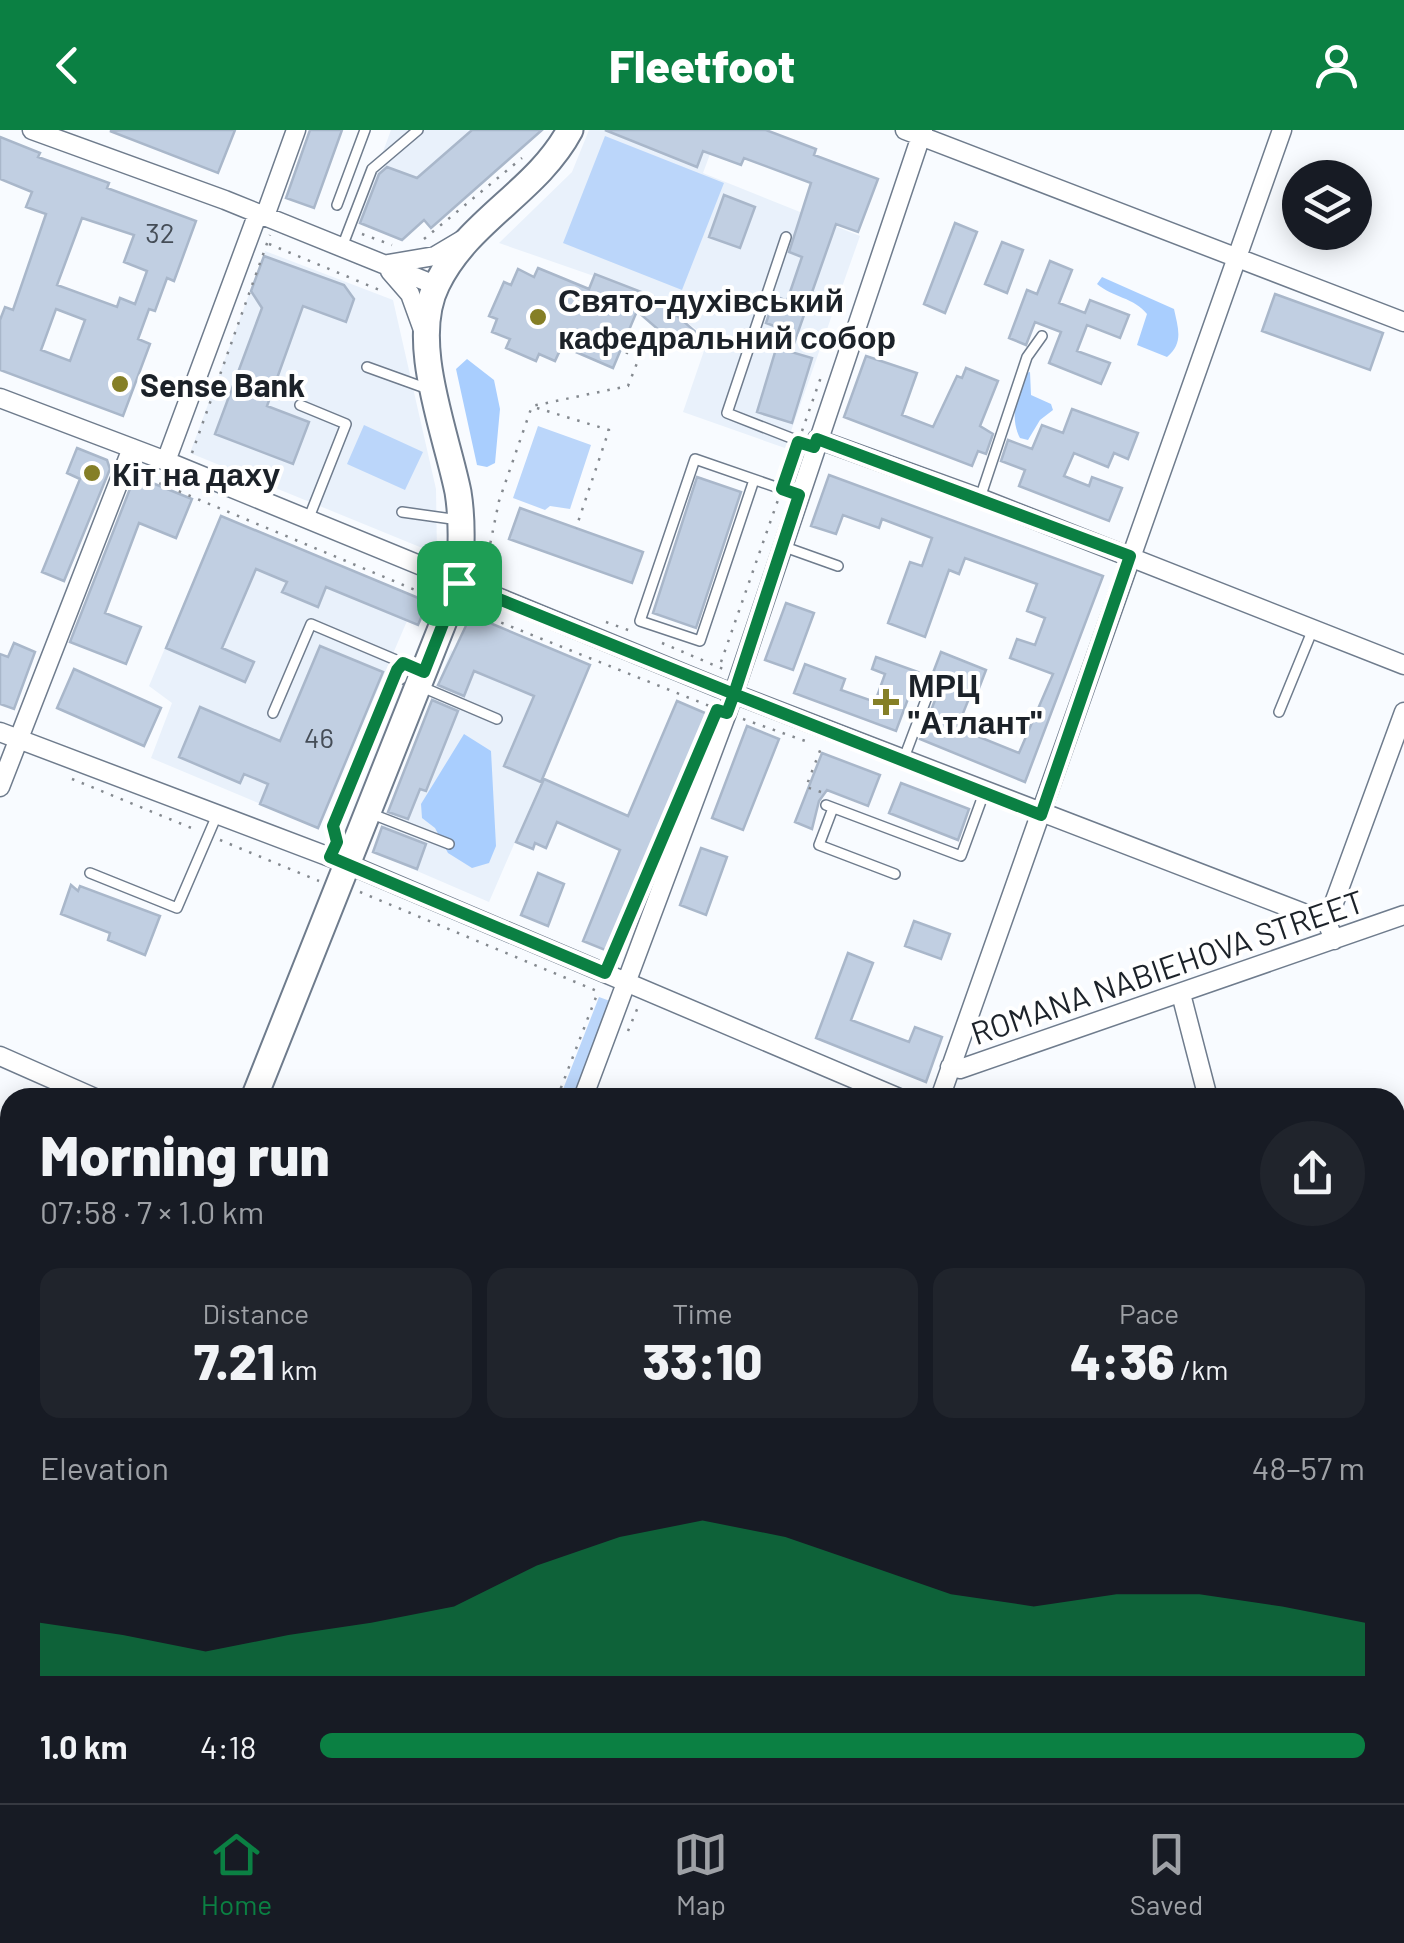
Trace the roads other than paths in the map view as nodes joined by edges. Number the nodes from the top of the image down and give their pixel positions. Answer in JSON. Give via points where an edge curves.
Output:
{"nodes":[{"id":1,"x":32,"y":130,"type":"edge"},
{"id":2,"x":296,"y":130,"type":"edge"},
{"id":3,"x":366,"y":130,"type":"edge"},
{"id":4,"x":418,"y":130,"type":"edge"},
{"id":5,"x":570,"y":130,"type":"edge"},
{"id":6,"x":1282,"y":130,"type":"edge"},
{"id":7,"x":916,"y":132,"type":"edge"},
{"id":8,"x":338,"y":206,"type":"dead end"},
{"id":9,"x":262,"y":215,"type":"junction"},
{"id":10,"x":466,"y":236,"type":"junction"},
{"id":11,"x":786,"y":236,"type":"dead end"},
{"id":12,"x":342,"y":247,"type":"junction"},
{"id":13,"x":1235,"y":260,"type":"junction"},
{"id":14,"x":383,"y":264,"type":"junction"},
{"id":15,"x":436,"y":286,"type":"junction"},
{"id":16,"x":1404,"y":322,"type":"edge"},
{"id":17,"x":1042,"y":336,"type":"dead end"},
{"id":18,"x":427,"y":357,"type":"junction"},
{"id":19,"x":367,"y":367,"type":"dead end"},
{"id":20,"x":435,"y":391,"type":"junction"},
{"id":21,"x":0,"y":398,"type":"edge"},
{"id":22,"x":300,"y":405,"type":"dead end"},
{"id":23,"x":810,"y":443,"type":"junction"},
{"id":24,"x":132,"y":448,"type":"junction"},
{"id":25,"x":166,"y":461,"type":"junction"},
{"id":26,"x":754,"y":480,"type":"junction"},
{"id":27,"x":790,"y":492,"type":"junction"},
{"id":28,"x":980,"y":498,"type":"junction"},
{"id":29,"x":402,"y":512,"type":"dead end"},
{"id":30,"x":308,"y":520,"type":"junction"},
{"id":31,"x":462,"y":521,"type":"junction"},
{"id":32,"x":782,"y":546,"type":"junction"},
{"id":33,"x":1130,"y":556,"type":"junction"},
{"id":34,"x":838,"y":566,"type":"dead end"},
{"id":35,"x":471,"y":579,"type":"junction"},
{"id":36,"x":1313,"y":628,"type":"junction"},
{"id":37,"x":1404,"y":664,"type":"edge"},
{"id":38,"x":411,"y":673,"type":"junction"},
{"id":39,"x":930,"y":689,"type":"dead end"},
{"id":40,"x":734,"y":694,"type":"junction"},
{"id":41,"x":1280,"y":712,"type":"dead end"},
{"id":42,"x":1404,"y":712,"type":"edge"},
{"id":43,"x":273,"y":713,"type":"dead end"},
{"id":44,"x":497,"y":719,"type":"dead end"},
{"id":45,"x":0,"y":732,"type":"edge"},
{"id":46,"x":19,"y":740,"type":"junction"},
{"id":47,"x":903,"y":760,"type":"junction"},
{"id":48,"x":0,"y":787,"type":"edge"},
{"id":49,"x":984,"y":792,"type":"junction"},
{"id":50,"x":369,"y":813,"type":"junction"},
{"id":51,"x":217,"y":815,"type":"junction"},
{"id":52,"x":1041,"y":815,"type":"junction"},
{"id":53,"x":448,"y":844,"type":"dead end"},
{"id":54,"x":339,"y":860,"type":"junction"},
{"id":55,"x":90,"y":873,"type":"dead end"},
{"id":56,"x":895,"y":874,"type":"dead end"},
{"id":57,"x":1404,"y":915,"type":"edge"},
{"id":58,"x":1326,"y":922,"type":"junction"},
{"id":59,"x":1334,"y":940,"type":"junction"},
{"id":60,"x":628,"y":983,"type":"junction"},
{"id":61,"x":1182,"y":994,"type":"junction"},
{"id":62,"x":0,"y":1056,"type":"edge"},
{"id":63,"x":950,"y":1067,"type":"junction"},
{"id":64,"x":72,"y":1088,"type":"edge"},
{"id":65,"x":258,"y":1088,"type":"edge"},
{"id":66,"x":587,"y":1088,"type":"edge"},
{"id":67,"x":875,"y":1088,"type":"edge"},
{"id":68,"x":943,"y":1088,"type":"edge"},
{"id":69,"x":1206,"y":1088,"type":"edge"}],
"edges":[{"from":1,"to":9,"type":"street"},
{"from":2,"to":9,"type":"street"},
{"from":3,"to":8,"type":"lane"},
{"from":4,"to":12,"type":"lane","via":[[372,169]]},
{"from":5,"to":10,"type":"street","via":[[531,180]]},
{"from":6,"to":13,"type":"street"},
{"from":7,"to":13,"type":"street"},
{"from":7,"to":23,"type":"street"},
{"from":9,"to":12,"type":"street"},
{"from":9,"to":25,"type":"street"},
{"from":10,"to":14,"type":"street","via":[[435,256]]},
{"from":10,"to":15,"type":"street"},
{"from":11,"to":23,"type":"lane","via":[[727,413]]},
{"from":12,"to":14,"type":"street"},
{"from":13,"to":16,"type":"street"},
{"from":13,"to":33,"type":"street"},
{"from":14,"to":15,"type":"street"},
{"from":14,"to":18,"type":"street","via":[[410,294]]},
{"from":15,"to":18,"type":"street"},
{"from":17,"to":28,"type":"lane","via":[[1027,357]]},
{"from":18,"to":20,"type":"street"},
{"from":19,"to":20,"type":"lane"},
{"from":20,"to":31,"type":"street"},
{"from":21,"to":24,"type":"street"},
{"from":22,"to":30,"type":"lane","via":[[346,424]]},
{"from":23,"to":27,"type":"street"},
{"from":23,"to":28,"type":"street"},
{"from":24,"to":25,"type":"street"},
{"from":24,"to":46,"type":"street"},
{"from":25,"to":30,"type":"street"},
{"from":26,"to":26,"type":"lane","via":[[695,459],[640,621],[700,641]]},
{"from":26,"to":27,"type":"lane"},
{"from":27,"to":32,"type":"street"},
{"from":28,"to":33,"type":"street"},
{"from":29,"to":31,"type":"lane"},
{"from":30,"to":35,"type":"street"},
{"from":31,"to":35,"type":"street"},
{"from":32,"to":34,"type":"lane"},
{"from":32,"to":40,"type":"street"},
{"from":33,"to":36,"type":"street"},
{"from":33,"to":52,"type":"street"},
{"from":35,"to":38,"type":"street"},
{"from":35,"to":40,"type":"street"},
{"from":36,"to":37,"type":"street"},
{"from":36,"to":41,"type":"lane"},
{"from":38,"to":43,"type":"lane","via":[[311,624]]},
{"from":38,"to":44,"type":"lane"},
{"from":38,"to":50,"type":"street"},
{"from":39,"to":47,"type":"lane"},
{"from":40,"to":47,"type":"street"},
{"from":40,"to":60,"type":"street"},
{"from":42,"to":58,"type":"street"},
{"from":45,"to":46,"type":"street"},
{"from":46,"to":48,"type":"street"},
{"from":46,"to":51,"type":"street"},
{"from":47,"to":49,"type":"street"},
{"from":49,"to":52,"type":"street"},
{"from":49,"to":56,"type":"lane","via":[[960,856],[829,803],[820,845]]},
{"from":50,"to":53,"type":"lane"},
{"from":50,"to":54,"type":"street"},
{"from":51,"to":54,"type":"street"},
{"from":51,"to":55,"type":"lane","via":[[177,908]]},
{"from":52,"to":58,"type":"street"},
{"from":52,"to":63,"type":"street"},
{"from":54,"to":60,"type":"street"},
{"from":54,"to":65,"type":"street"},
{"from":57,"to":59,"type":"street","name":"ROMANA NABIEHOVA STREET"},
{"from":58,"to":59,"type":"street"},
{"from":59,"to":61,"type":"street","name":"ROMANA NABIEHOVA STREET"},
{"from":60,"to":66,"type":"street"},
{"from":60,"to":67,"type":"street"},
{"from":61,"to":63,"type":"street","name":"ROMANA NABIEHOVA STREET","via":[[960,1070]]},
{"from":61,"to":69,"type":"street"},
{"from":62,"to":64,"type":"street"},
{"from":63,"to":68,"type":"street"}]}
